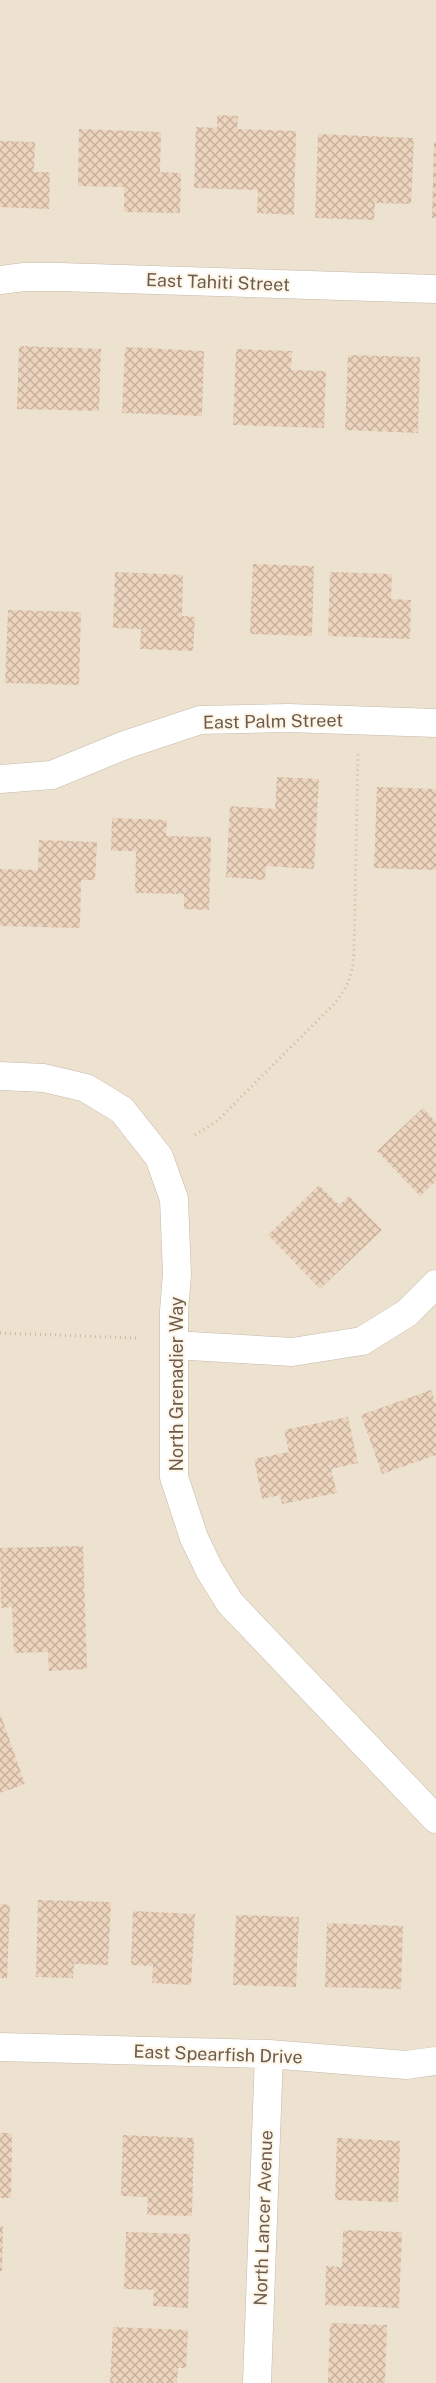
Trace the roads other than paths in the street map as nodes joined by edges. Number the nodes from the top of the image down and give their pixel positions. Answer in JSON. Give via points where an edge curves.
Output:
{"nodes":[{"id":1,"x":0,"y":280,"type":"edge"},
{"id":2,"x":436,"y":288,"type":"edge"},
{"id":3,"x":436,"y":723,"type":"edge"},
{"id":4,"x":0,"y":779,"type":"edge"},
{"id":5,"x":0,"y":1076,"type":"edge"},
{"id":6,"x":436,"y":1284,"type":"edge"},
{"id":7,"x":174,"y":1345,"type":"junction"},
{"id":8,"x":436,"y":1819,"type":"edge"},
{"id":9,"x":0,"y":2047,"type":"edge"},
{"id":10,"x":269,"y":2054,"type":"junction"},
{"id":11,"x":436,"y":2061,"type":"edge"},
{"id":12,"x":257,"y":2383,"type":"edge"}],
"edges":[{"from":1,"to":2,"type":"street","name":"East Tahiti Street","via":[[24,276]]},
{"from":3,"to":4,"type":"street","name":"East Palm Street","via":[[288,718],[200,720],[52,774]]},
{"from":5,"to":7,"type":"street","name":"North Grenadier Way","via":[[44,1078],[86,1088],[122,1110],[159,1158],[174,1199],[177,1274]]},
{"from":6,"to":7,"type":"street","via":[[407,1313],[362,1341],[292,1352]]},
{"from":7,"to":8,"type":"street","name":"North Grenadier Way","via":[[174,1476],[194,1538],[210,1571],[230,1603]]},
{"from":9,"to":10,"type":"street","name":"East Spearfish Drive"},
{"from":10,"to":11,"type":"street","name":"East Spearfish Drive","via":[[406,2065]]},
{"from":10,"to":12,"type":"street","name":"North Lancer Avenue"}]}
